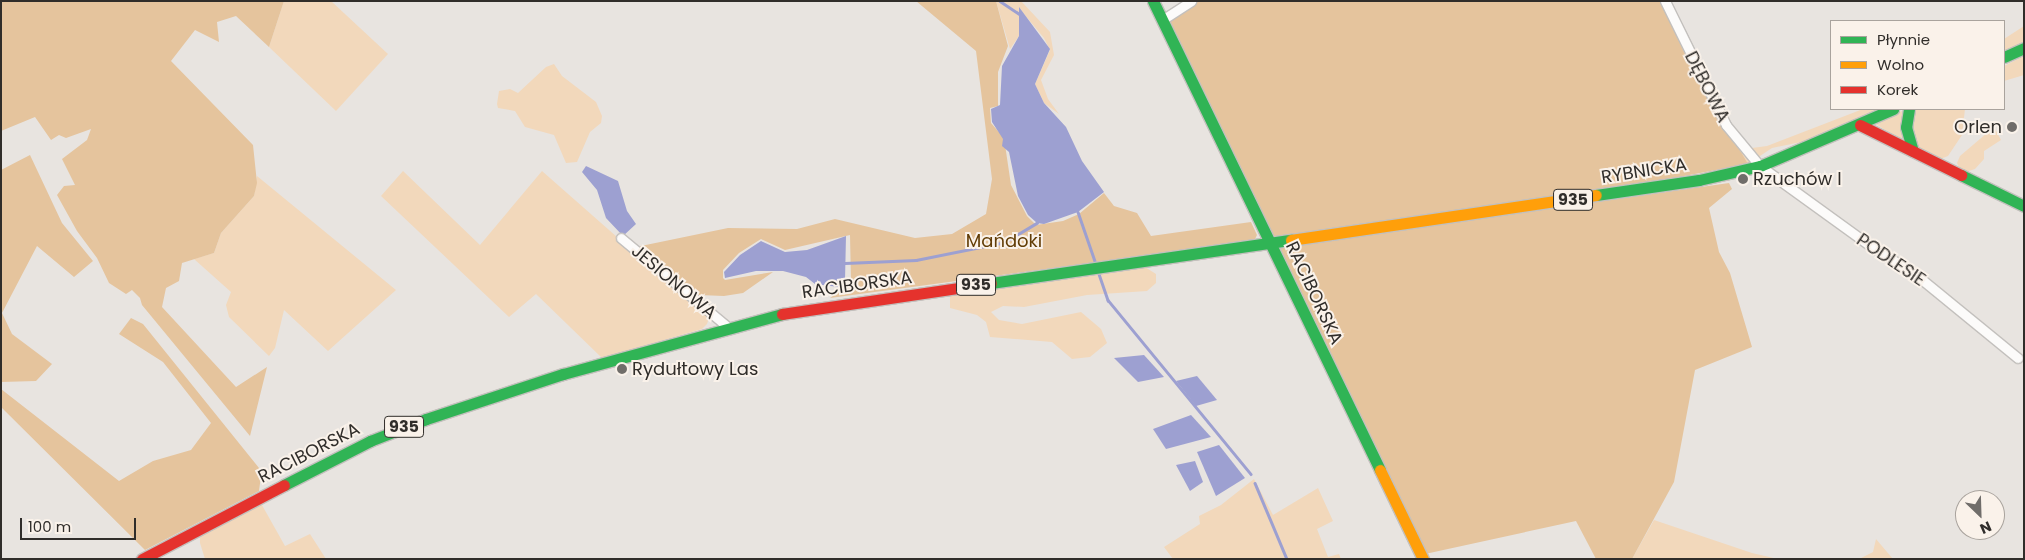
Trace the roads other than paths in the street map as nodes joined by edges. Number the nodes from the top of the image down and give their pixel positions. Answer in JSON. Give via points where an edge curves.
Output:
{"nodes":[{"id":1,"x":1153,"y":1,"type":"edge"},
{"id":2,"x":1191,"y":1,"type":"edge"},
{"id":3,"x":1665,"y":1,"type":"edge"},
{"id":4,"x":1162,"y":20,"type":"junction"},
{"id":5,"x":2024,"y":48,"type":"edge"},
{"id":6,"x":2005,"y":57,"type":"edge"},
{"id":7,"x":1891,"y":110,"type":"edge"},
{"id":8,"x":1909,"y":110,"type":"edge"},
{"id":9,"x":1860,"y":125,"type":"junction"},
{"id":10,"x":1913,"y":151,"type":"junction"},
{"id":11,"x":1760,"y":166,"type":"junction"},
{"id":12,"x":2024,"y":206,"type":"edge"},
{"id":13,"x":621,"y":238,"type":"dead end"},
{"id":14,"x":1270,"y":242,"type":"junction"},
{"id":15,"x":728,"y":327,"type":"junction"},
{"id":16,"x":2018,"y":358,"type":"dead end"},
{"id":17,"x":142,"y":559,"type":"edge"},
{"id":18,"x":1423,"y":559,"type":"edge"}],
"edges":[{"from":1,"to":4,"type":"main road"},
{"from":2,"to":4,"type":"street"},
{"from":3,"to":11,"type":"street","name":"DĘBOWA","via":[[1726,125]]},
{"from":4,"to":14,"type":"main road"},
{"from":5,"to":6,"type":"main road"},
{"from":7,"to":9,"type":"main road","name":"RYBNICKA","number":"935"},
{"from":8,"to":10,"type":"main road","via":[[1906,127]]},
{"from":9,"to":10,"type":"main road"},
{"from":9,"to":11,"type":"main road","name":"RYBNICKA","number":"935"},
{"from":10,"to":12,"type":"main road"},
{"from":11,"to":14,"type":"main road","name":"RYBNICKA","number":"935","via":[[1620,193]]},
{"from":11,"to":16,"type":"street","name":"PODLESIE","via":[[1872,248],[1914,273]]},
{"from":13,"to":15,"type":"street","name":"JESIONOWA"},
{"from":14,"to":15,"type":"main road","name":"RACIBORSKA","number":"935","via":[[767,316]]},
{"from":14,"to":18,"type":"main road","name":"RACIBORSKA"},
{"from":15,"to":17,"type":"main road","name":"RACIBORSKA","number":"935","via":[[563,374],[416,422],[370,441]]}]}
